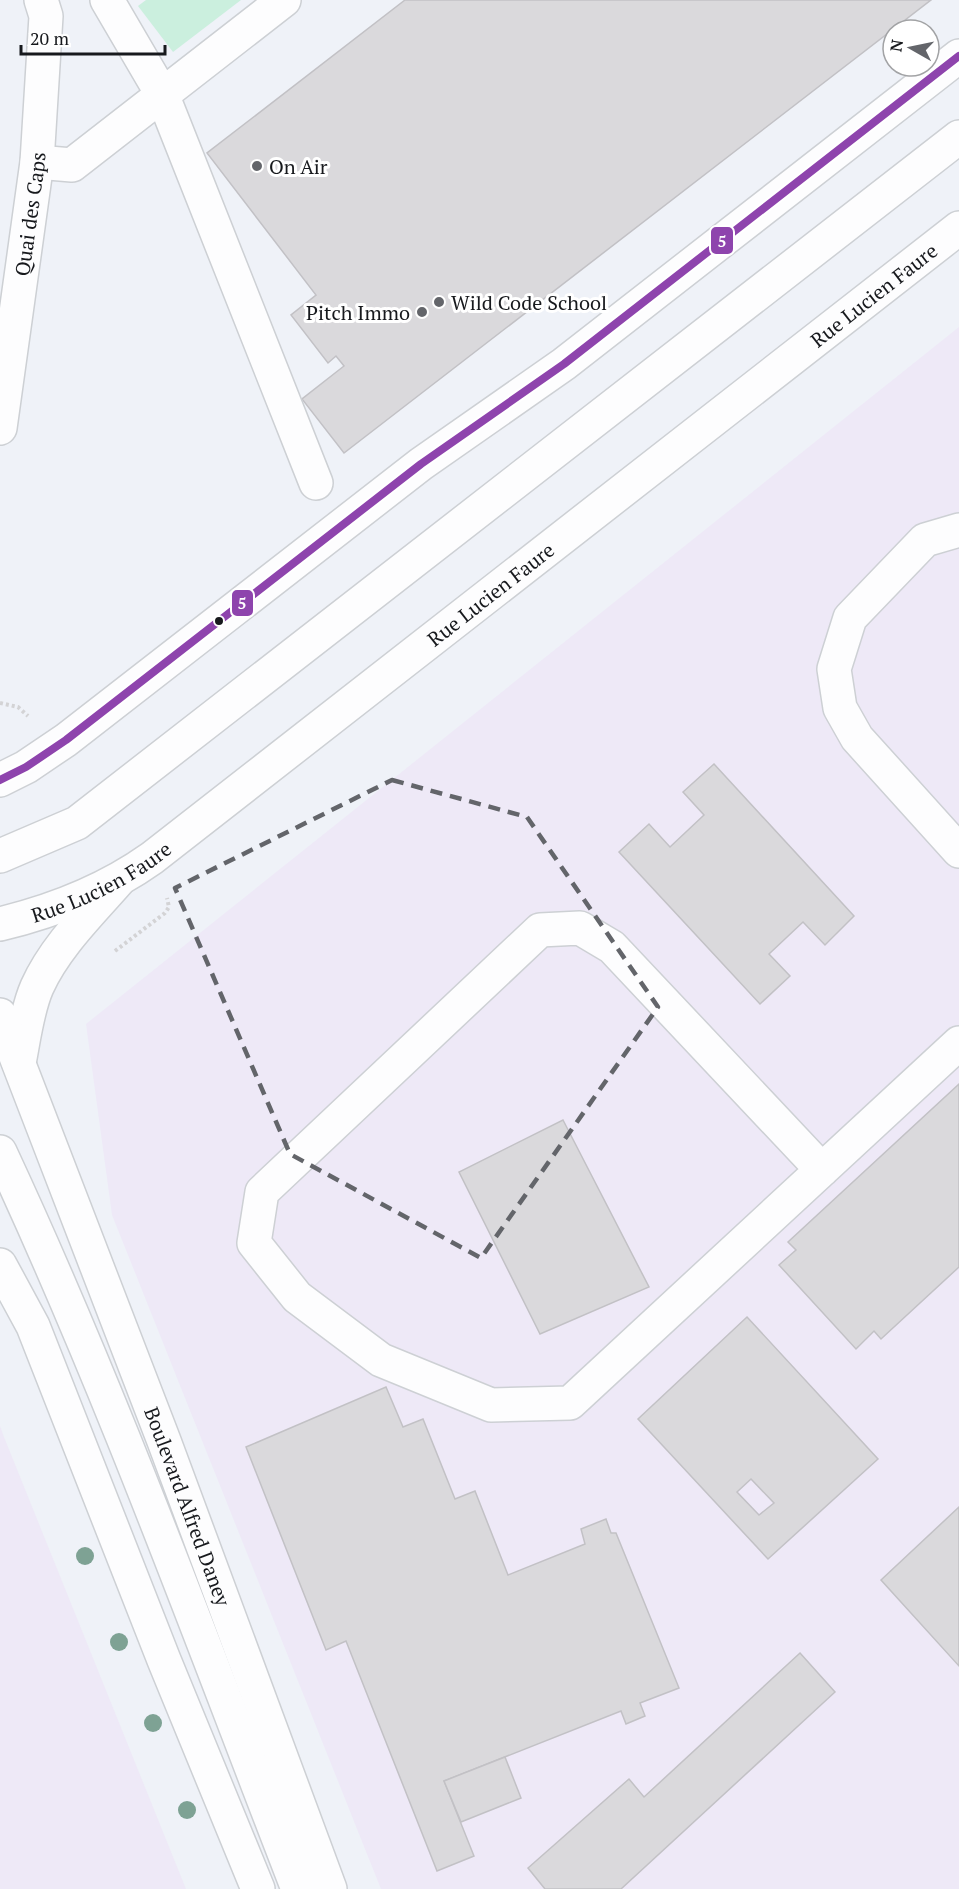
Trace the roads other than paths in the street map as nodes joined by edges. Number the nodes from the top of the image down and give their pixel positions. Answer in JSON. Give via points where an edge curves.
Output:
{"nodes":[{"id":1,"x":41,"y":0,"type":"edge"},
{"id":2,"x":107,"y":0,"type":"edge"},
{"id":3,"x":284,"y":0,"type":"edge"},
{"id":4,"x":959,"y":56,"type":"edge"},
{"id":5,"x":162,"y":94,"type":"junction"},
{"id":6,"x":959,"y":137,"type":"edge"},
{"id":7,"x":37,"y":162,"type":"junction"},
{"id":8,"x":959,"y":228,"type":"edge"},
{"id":9,"x":0,"y":428,"type":"edge"},
{"id":10,"x":316,"y":483,"type":"dead end"},
{"id":11,"x":959,"y":530,"type":"edge"},
{"id":12,"x":0,"y":780,"type":"edge"},
{"id":13,"x":959,"y":851,"type":"edge"},
{"id":14,"x":0,"y":856,"type":"edge"},
{"id":15,"x":118,"y":880,"type":"junction"},
{"id":16,"x":0,"y":924,"type":"edge"},
{"id":17,"x":0,"y":1016,"type":"edge"},
{"id":18,"x":959,"y":1043,"type":"edge"},
{"id":19,"x":19,"y":1063,"type":"junction"},
{"id":20,"x":0,"y":1152,"type":"edge"},
{"id":21,"x":822,"y":1170,"type":"junction"},
{"id":22,"x":0,"y":1265,"type":"edge"},
{"id":23,"x":258,"y":1889,"type":"edge"},
{"id":24,"x":298,"y":1889,"type":"edge"},
{"id":25,"x":330,"y":1889,"type":"edge"}],
"edges":[{"from":1,"to":7,"type":"main road","name":"Quai des Caps","via":[[46,16]]},
{"from":2,"to":5,"type":"main road"},
{"from":3,"to":5,"type":"main road"},
{"from":4,"to":12,"type":"main road","via":[[564,364],[421,464],[78,731]]},
{"from":5,"to":7,"type":"main road","via":[[72,165]]},
{"from":5,"to":10,"type":"main road"},
{"from":6,"to":14,"type":"main road","via":[[77,823]]},
{"from":7,"to":9,"type":"main road","name":"Quai des Caps"},
{"from":8,"to":15,"type":"main road","name":"Rue Lucien Faure","via":[[153,858]]},
{"from":11,"to":13,"type":"main road","via":[[925,540],[850,618],[834,669],[840,708],[856,738]]},
{"from":15,"to":16,"type":"main road","name":"Rue Lucien Faure","via":[[73,901]]},
{"from":15,"to":19,"type":"main road","via":[[74,931],[37,987]]},
{"from":17,"to":19,"type":"main road","name":"Boulevard Alfred Daney"},
{"from":18,"to":21,"type":"main road"},
{"from":19,"to":25,"type":"main road","name":"Boulevard Alfred Daney"},
{"from":20,"to":24,"type":"main road","via":[[128,1452]]},
{"from":21,"to":21,"type":"main road","via":[[570,1403],[491,1406],[381,1360],[297,1297],[254,1243],[262,1192],[540,930],[580,928],[612,947]]},
{"from":22,"to":23,"type":"main road","via":[[33,1326]]}]}
